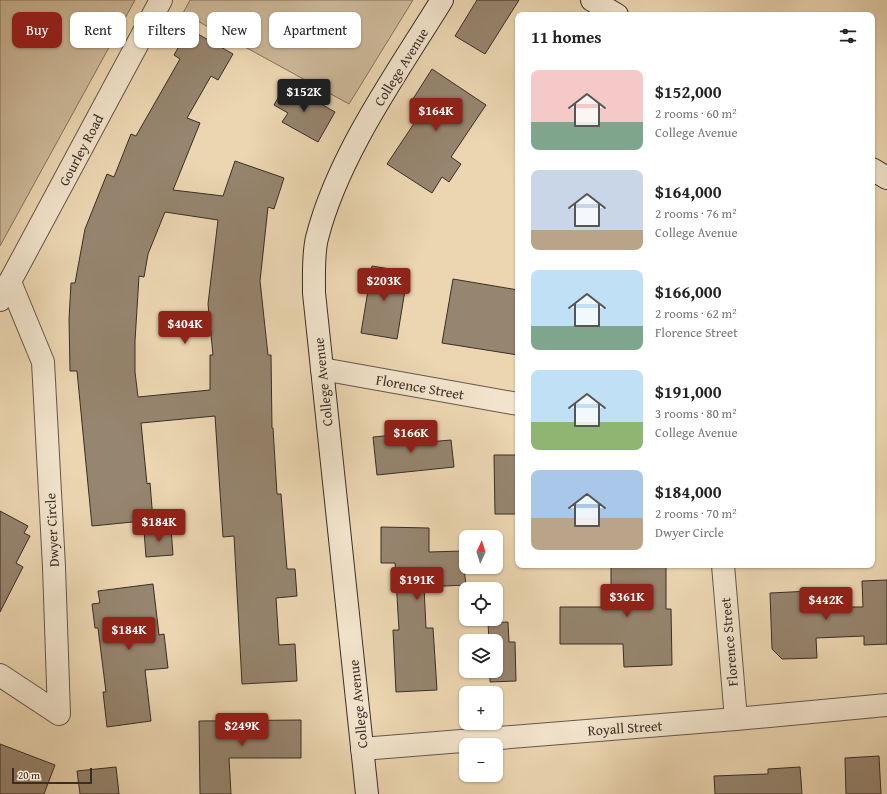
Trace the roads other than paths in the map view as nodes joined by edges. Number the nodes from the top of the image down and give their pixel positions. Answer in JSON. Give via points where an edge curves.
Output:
{"nodes":[{"id":1,"x":161,"y":0,"type":"edge"},
{"id":2,"x":442,"y":0,"type":"edge"},
{"id":3,"x":592,"y":0,"type":"edge"},
{"id":4,"x":612,"y":12,"type":"edge"},
{"id":5,"x":875,"y":171,"type":"edge"},
{"id":6,"x":887,"y":178,"type":"edge"},
{"id":7,"x":5,"y":291,"type":"edge"},
{"id":8,"x":322,"y":369,"type":"junction"},
{"id":9,"x":515,"y":403,"type":"edge"},
{"id":10,"x":723,"y":568,"type":"edge"},
{"id":11,"x":0,"y":676,"type":"edge"},
{"id":12,"x":887,"y":705,"type":"edge"},
{"id":13,"x":736,"y":719,"type":"junction"},
{"id":14,"x":362,"y":749,"type":"junction"},
{"id":15,"x":367,"y":794,"type":"edge"}],
"edges":[{"from":1,"to":7,"type":"street","name":"Gourley Road"},
{"from":2,"to":8,"type":"street","name":"College Avenue","via":[[371,115],[333,189],[316,240],[314,293]]},
{"from":3,"to":4,"type":"street"},
{"from":5,"to":6,"type":"street"},
{"from":7,"to":11,"type":"street","name":"Dwyer Circle","via":[[43,362],[59,714]]},
{"from":8,"to":9,"type":"street","name":"Florence Street"},
{"from":8,"to":14,"type":"street","name":"College Avenue"},
{"from":10,"to":13,"type":"street","name":"Florence Street"},
{"from":12,"to":13,"type":"street","name":"Royall Street"},
{"from":13,"to":14,"type":"street","name":"Royall Street"},
{"from":14,"to":15,"type":"street","name":"College Avenue"}]}
